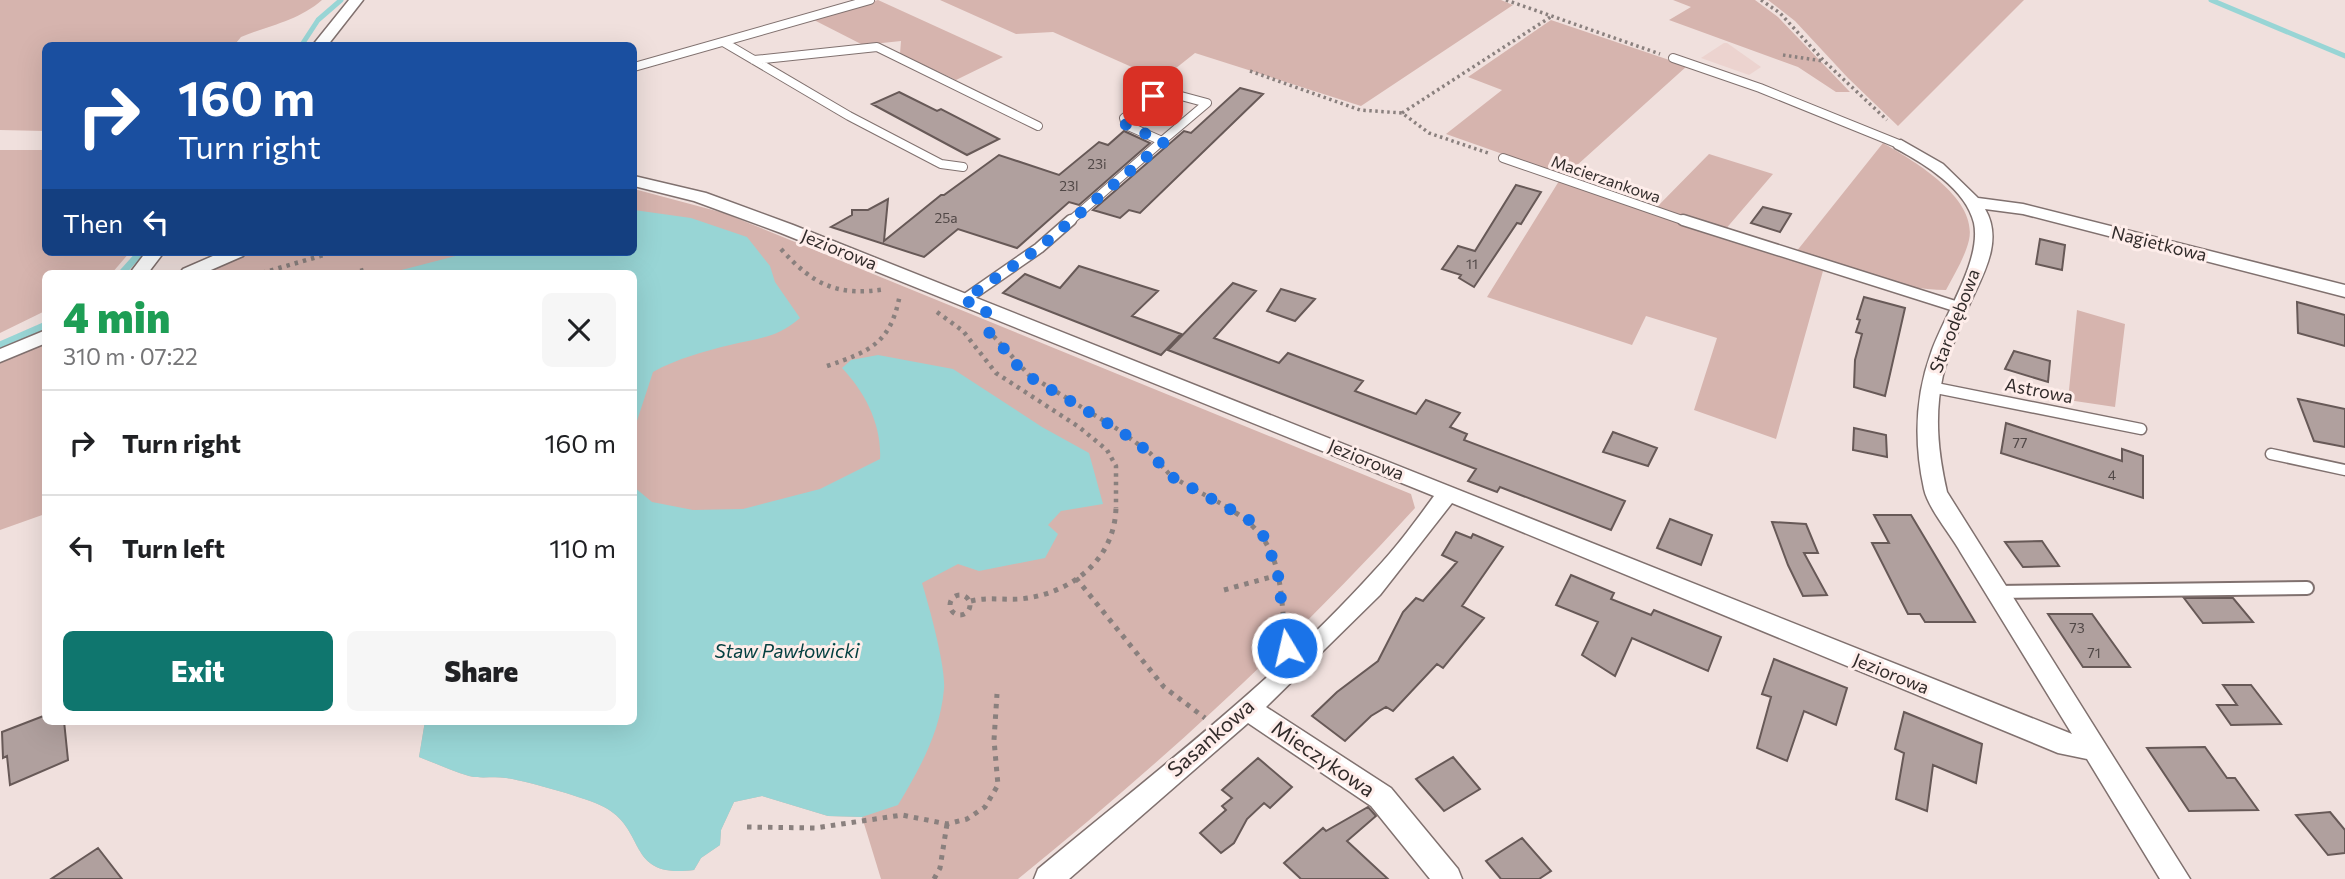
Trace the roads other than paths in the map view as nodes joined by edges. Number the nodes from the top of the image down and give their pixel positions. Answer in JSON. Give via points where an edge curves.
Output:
{"nodes":[{"id":1,"x":356,"y":0,"type":"edge"},
{"id":2,"x":870,"y":0,"type":"edge"},
{"id":3,"x":322,"y":42,"type":"edge"},
{"id":4,"x":725,"y":43,"type":"junction"},
{"id":5,"x":1673,"y":58,"type":"road end"},
{"id":6,"x":754,"y":60,"type":"junction"},
{"id":7,"x":637,"y":66,"type":"edge"},
{"id":8,"x":1038,"y":126,"type":"dead end"},
{"id":9,"x":1164,"y":142,"type":"junction"},
{"id":10,"x":1901,"y":145,"type":"joint"},
{"id":11,"x":1503,"y":158,"type":"road end"},
{"id":12,"x":964,"y":167,"type":"dead end"},
{"id":13,"x":637,"y":182,"type":"edge"},
{"id":14,"x":1972,"y":202,"type":"junction"},
{"id":15,"x":152,"y":256,"type":"edge"},
{"id":16,"x":228,"y":256,"type":"edge"},
{"id":17,"x":141,"y":270,"type":"edge"},
{"id":18,"x":196,"y":270,"type":"edge"},
{"id":19,"x":2345,"y":291,"type":"edge"},
{"id":20,"x":964,"y":300,"type":"junction"},
{"id":21,"x":1958,"y":307,"type":"junction"},
{"id":22,"x":42,"y":338,"type":"edge"},
{"id":23,"x":0,"y":356,"type":"edge"},
{"id":24,"x":1931,"y":387,"type":"junction"},
{"id":25,"x":2141,"y":429,"type":"dead end"},
{"id":26,"x":2271,"y":454,"type":"dead end"},
{"id":27,"x":2345,"y":470,"type":"edge"},
{"id":28,"x":1448,"y":493,"type":"junction"},
{"id":29,"x":2307,"y":588,"type":"dead end"},
{"id":30,"x":1997,"y":592,"type":"junction"},
{"id":31,"x":1247,"y":708,"type":"junction"},
{"id":32,"x":2094,"y":749,"type":"junction"},
{"id":33,"x":1048,"y":879,"type":"edge"},
{"id":34,"x":1448,"y":879,"type":"edge"},
{"id":35,"x":2176,"y":879,"type":"edge"}],
"edges":[{"from":1,"to":3,"type":"street"},
{"from":2,"to":4,"type":"lane"},
{"from":4,"to":6,"type":"lane"},
{"from":4,"to":7,"type":"lane"},
{"from":5,"to":10,"type":"lane"},
{"from":6,"to":8,"type":"lane","via":[[877,47]]},
{"from":6,"to":12,"type":"lane","via":[[941,164]]},
{"from":9,"to":9,"type":"lane","via":[[1201,109],[1207,103],[1153,96],[1124,118],[1135,131]]},
{"from":9,"to":20,"type":"lane","via":[[1039,248]]},
{"from":10,"to":14,"type":"street","name":"Starodębowa","via":[[1935,165]]},
{"from":11,"to":21,"type":"lane","name":"Macierzankowa","via":[[1616,199]]},
{"from":13,"to":20,"type":"street","name":"Jeziorowa","via":[[700,197]]},
{"from":14,"to":19,"type":"street","name":"Nagietkowa","via":[[2023,209]]},
{"from":14,"to":21,"type":"street","name":"Starodębowa","via":[[1981,218],[1983,236],[1974,274]]},
{"from":15,"to":17,"type":"street"},
{"from":16,"to":18,"type":"street"},
{"from":20,"to":28,"type":"street","name":"Jeziorowa"},
{"from":21,"to":24,"type":"street","name":"Starodębowa"},
{"from":22,"to":23,"type":"street"},
{"from":24,"to":25,"type":"lane","name":"Astrowa"},
{"from":24,"to":30,"type":"street","name":"Starodębowa","via":[[1926,407],[1927,456],[1936,493]]},
{"from":26,"to":27,"type":"lane"},
{"from":28,"to":31,"type":"street","name":"Sasankowa","via":[[1373,587]]},
{"from":28,"to":32,"type":"street","name":"Jeziorowa","via":[[2067,745]]},
{"from":29,"to":30,"type":"lane"},
{"from":30,"to":32,"type":"street","name":"Starodębowa"},
{"from":31,"to":33,"type":"street","name":"Sasankowa"},
{"from":31,"to":34,"type":"street","name":"Mieczykowa","via":[[1381,797]]},
{"from":32,"to":35,"type":"street","name":"Starodębowa"}]}
